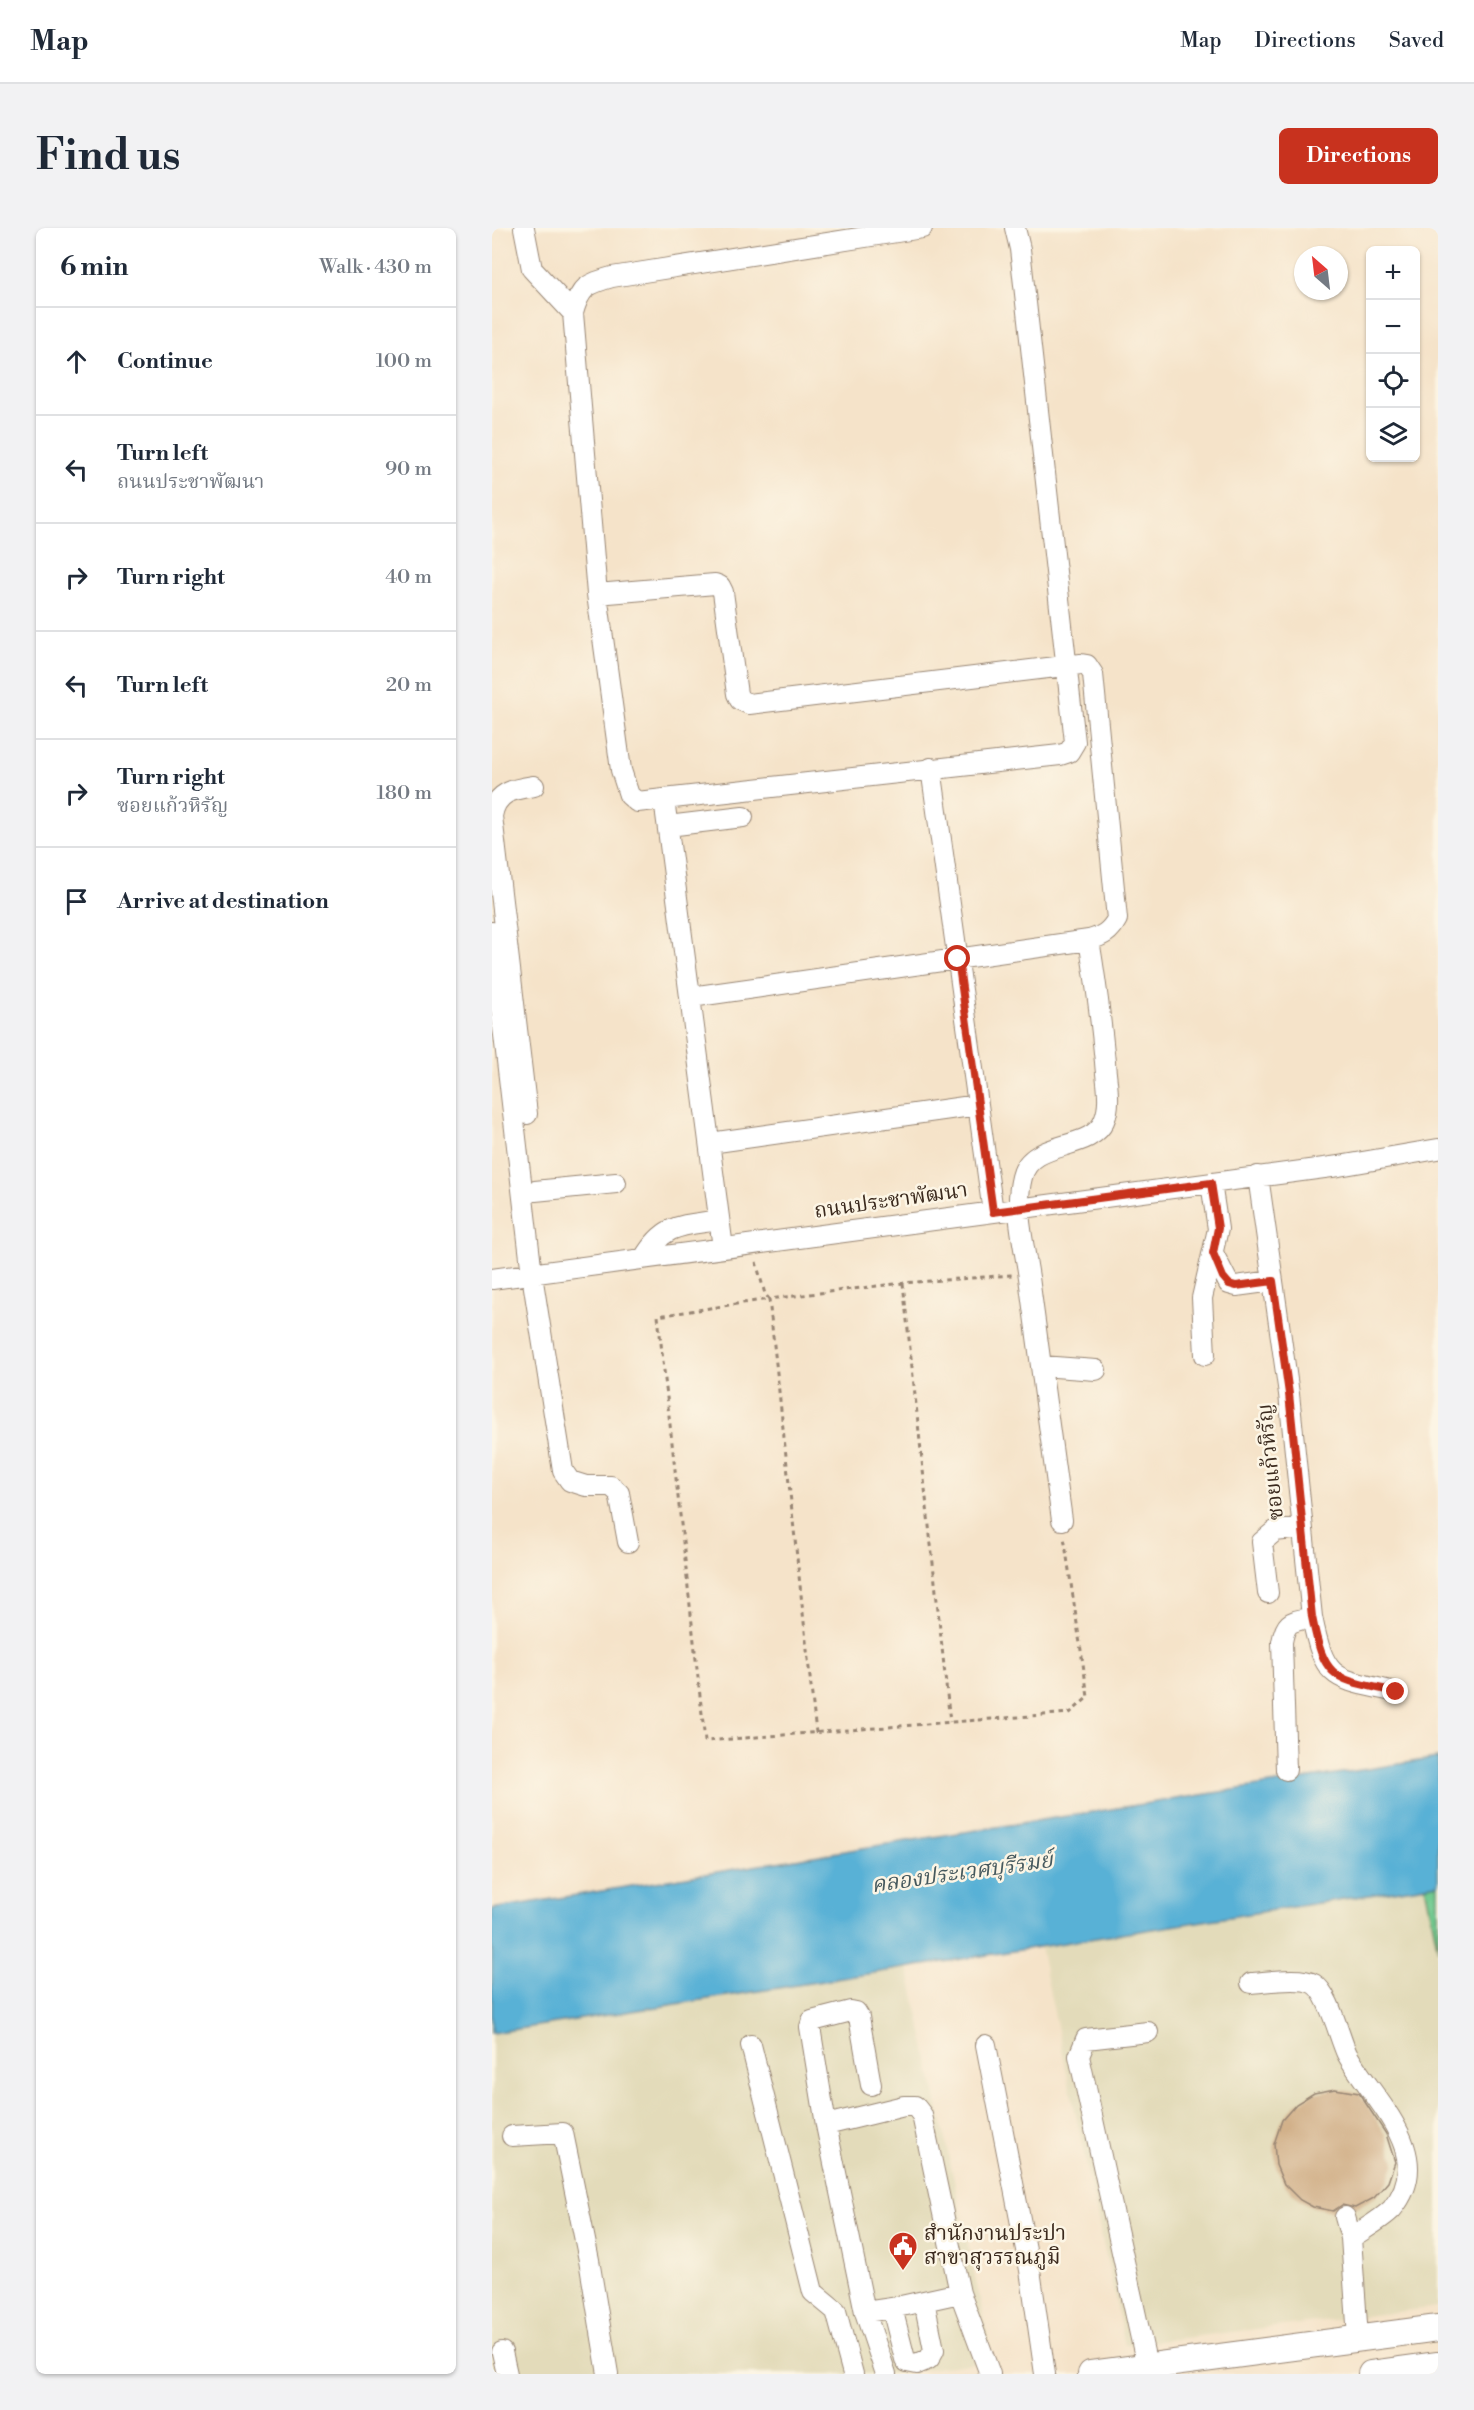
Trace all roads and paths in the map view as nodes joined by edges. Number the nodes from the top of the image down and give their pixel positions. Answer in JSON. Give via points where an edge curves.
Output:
{"nodes":[{"id":1,"x":524,"y":228,"type":"edge"},
{"id":2,"x":922,"y":228,"type":"edge"},
{"id":3,"x":1015,"y":228,"type":"edge"},
{"id":4,"x":573,"y":313,"type":"junction"},
{"id":5,"x":597,"y":594,"type":"junction"},
{"id":6,"x":1068,"y":666,"type":"junction"},
{"id":7,"x":931,"y":768,"type":"junction"},
{"id":8,"x":534,"y":786,"type":"dead end"},
{"id":9,"x":664,"y":799,"type":"junction"},
{"id":10,"x":743,"y":817,"type":"dead end"},
{"id":11,"x":668,"y":826,"type":"junction"},
{"id":12,"x":492,"y":932,"type":"edge"},
{"id":13,"x":1089,"y":940,"type":"junction"},
{"id":14,"x":958,"y":959,"type":"junction"},
{"id":15,"x":691,"y":997,"type":"junction"},
{"id":16,"x":978,"y":1105,"type":"junction"},
{"id":17,"x":710,"y":1143,"type":"junction"},
{"id":18,"x":1438,"y":1149,"type":"edge"},
{"id":19,"x":1258,"y":1176,"type":"junction"},
{"id":20,"x":616,"y":1183,"type":"dead end"},
{"id":21,"x":1211,"y":1183,"type":"junction"},
{"id":22,"x":535,"y":1191,"type":"junction"},
{"id":23,"x":1018,"y":1208,"type":"junction"},
{"id":24,"x":993,"y":1212,"type":"junction"},
{"id":25,"x":719,"y":1220,"type":"junction"},
{"id":26,"x":750,"y":1244,"type":"junction"},
{"id":27,"x":723,"y":1248,"type":"junction"},
{"id":28,"x":1213,"y":1253,"type":"junction"},
{"id":29,"x":644,"y":1258,"type":"junction"},
{"id":30,"x":538,"y":1273,"type":"junction"},
{"id":31,"x":1029,"y":1274,"type":"junction"},
{"id":32,"x":492,"y":1279,"type":"edge"},
{"id":33,"x":1273,"y":1281,"type":"junction"},
{"id":34,"x":903,"y":1283,"type":"junction"},
{"id":35,"x":769,"y":1299,"type":"junction"},
{"id":36,"x":1205,"y":1355,"type":"dead end"},
{"id":37,"x":1041,"y":1366,"type":"junction"},
{"id":38,"x":1096,"y":1370,"type":"dead end"},
{"id":39,"x":1062,"y":1520,"type":"joint"},
{"id":40,"x":1302,"y":1528,"type":"junction"},
{"id":41,"x":628,"y":1542,"type":"dead end"},
{"id":42,"x":1268,"y":1593,"type":"dead end"},
{"id":43,"x":1312,"y":1617,"type":"junction"},
{"id":44,"x":1396,"y":1692,"type":"dead end"},
{"id":45,"x":950,"y":1722,"type":"junction"},
{"id":46,"x":816,"y":1733,"type":"junction"},
{"id":47,"x":1286,"y":1770,"type":"dead end"},
{"id":48,"x":1251,"y":1983,"type":"dead end"},
{"id":49,"x":1148,"y":2032,"type":"dead end"},
{"id":50,"x":751,"y":2045,"type":"dead end"},
{"id":51,"x":986,"y":2045,"type":"dead end"},
{"id":52,"x":871,"y":2085,"type":"dead end"},
{"id":53,"x":826,"y":2126,"type":"junction"},
{"id":54,"x":512,"y":2136,"type":"dead end"},
{"id":55,"x":1344,"y":2217,"type":"dead end"},
{"id":56,"x":1351,"y":2238,"type":"junction"},
{"id":57,"x":960,"y":2293,"type":"junction"},
{"id":58,"x":924,"y":2301,"type":"junction"},
{"id":59,"x":892,"y":2308,"type":"junction"},
{"id":60,"x":865,"y":2312,"type":"junction"},
{"id":61,"x":1438,"y":2328,"type":"edge"},
{"id":62,"x":1358,"y":2338,"type":"junction"},
{"id":63,"x":502,"y":2352,"type":"dead end"},
{"id":64,"x":1438,"y":2365,"type":"edge"},
{"id":65,"x":1147,"y":2366,"type":"junction"},
{"id":66,"x":507,"y":2374,"type":"edge"},
{"id":67,"x":608,"y":2374,"type":"edge"},
{"id":68,"x":853,"y":2374,"type":"edge"},
{"id":69,"x":886,"y":2374,"type":"edge"},
{"id":70,"x":990,"y":2374,"type":"edge"},
{"id":71,"x":1045,"y":2374,"type":"edge"},
{"id":72,"x":1091,"y":2374,"type":"edge"},
{"id":73,"x":1371,"y":2374,"type":"edge"}],
"edges":[{"from":1,"to":4,"type":"street","via":[[532,269]]},
{"from":2,"to":4,"type":"street","via":[[612,277],[582,290]]},
{"from":3,"to":6,"type":"street"},
{"from":4,"to":5,"type":"street"},
{"from":5,"to":6,"type":"street","via":[[720,586],[737,694],[748,704]]},
{"from":5,"to":9,"type":"street","via":[[624,783],[637,802]]},
{"from":6,"to":7,"type":"street","via":[[1075,742],[1069,752],[1001,763]]},
{"from":6,"to":13,"type":"street","via":[[1087,665],[1093,674],[1117,919],[1103,936]]},
{"from":7,"to":9,"type":"street"},
{"from":7,"to":14,"type":"street"},
{"from":8,"to":22,"type":"street","via":[[498,798],[492,816]]},
{"from":9,"to":11,"type":"street"},
{"from":10,"to":11,"type":"street"},
{"from":11,"to":15,"type":"street"},
{"from":12,"to":30,"type":"street"},
{"from":13,"to":14,"type":"street"},
{"from":13,"to":23,"type":"street","via":[[1100,1002],[1108,1101],[1104,1122],[1091,1136],[1046,1151],[1027,1164]]},
{"from":14,"to":15,"type":"street"},
{"from":14,"to":16,"type":"street"},
{"from":15,"to":17,"type":"street"},
{"from":16,"to":17,"type":"street"},
{"from":16,"to":24,"type":"street"},
{"from":17,"to":25,"type":"street"},
{"from":18,"to":19,"type":"street","name":"ถนนประชาพัฒนา"},
{"from":19,"to":21,"type":"street","name":"ถนนประชาพัฒนา"},
{"from":19,"to":33,"type":"street","name":"ซอยแก้วหิรัญ"},
{"from":20,"to":22,"type":"street"},
{"from":21,"to":23,"type":"street","name":"ถนนประชาพัฒนา"},
{"from":21,"to":28,"type":"street","via":[[1218,1228]]},
{"from":22,"to":30,"type":"street"},
{"from":23,"to":24,"type":"street","name":"ถนนประชาพัฒนา"},
{"from":23,"to":31,"type":"street"},
{"from":24,"to":26,"type":"street","name":"ถนนประชาพัฒนา"},
{"from":25,"to":27,"type":"street"},
{"from":25,"to":29,"type":"street","via":[[674,1227],[661,1235]]},
{"from":26,"to":27,"type":"street","name":"ถนนประชาพัฒนา"},
{"from":26,"to":35,"type":"path"},
{"from":27,"to":29,"type":"street","name":"ถนนประชาพัฒนา"},
{"from":28,"to":33,"type":"street","via":[[1229,1284]]},
{"from":28,"to":36,"type":"street","via":[[1202,1298]]},
{"from":29,"to":30,"type":"street","name":"ถนนประชาพัฒนา"},
{"from":30,"to":32,"type":"street","name":"ถนนประชาพัฒนา"},
{"from":30,"to":41,"type":"street","via":[[563,1471],[570,1481],[586,1486],[611,1486],[619,1493]]},
{"from":31,"to":34,"type":"path"},
{"from":31,"to":37,"type":"street"},
{"from":33,"to":40,"type":"street","name":"ซอยแก้วหิรัญ"},
{"from":34,"to":35,"type":"path"},
{"from":34,"to":45,"type":"path"},
{"from":35,"to":46,"type":"path"},
{"from":35,"to":46,"type":"path","via":[[658,1316],[705,1741]]},
{"from":37,"to":38,"type":"street"},
{"from":37,"to":39,"type":"street"},
{"from":39,"to":45,"type":"path","via":[[1088,1697],[1070,1713]]},
{"from":40,"to":42,"type":"street","via":[[1275,1531],[1262,1542]]},
{"from":40,"to":43,"type":"street","name":"ซอยแก้วหิรัญ"},
{"from":43,"to":44,"type":"street","name":"ซอยแก้วหิรัญ","via":[[1318,1649],[1328,1668],[1351,1682]]},
{"from":43,"to":47,"type":"street","via":[[1285,1627],[1282,1642]]},
{"from":45,"to":46,"type":"path"},
{"from":48,"to":56,"type":"street","via":[[1304,1980],[1316,1984],[1353,2065],[1387,2108],[1403,2137],[1412,2165],[1410,2182],[1391,2210]]},
{"from":49,"to":65,"type":"street","via":[[1086,2039],[1079,2056]]},
{"from":50,"to":68,"type":"street","via":[[813,2292],[836,2311]]},
{"from":51,"to":71,"type":"street","via":[[1030,2270]]},
{"from":52,"to":53,"type":"street","via":[[856,2012],[812,2021]]},
{"from":53,"to":57,"type":"street","via":[[915,2106],[922,2115]]},
{"from":53,"to":60,"type":"street"},
{"from":54,"to":67,"type":"street","via":[[563,2133]]},
{"from":55,"to":56,"type":"street"},
{"from":56,"to":62,"type":"street"},
{"from":57,"to":58,"type":"street"},
{"from":57,"to":70,"type":"street"},
{"from":58,"to":59,"type":"street"},
{"from":58,"to":59,"type":"street","via":[[934,2350],[929,2359],[916,2364],[904,2359]]},
{"from":59,"to":60,"type":"street"},
{"from":60,"to":69,"type":"street"},
{"from":61,"to":62,"type":"main road"},
{"from":62,"to":65,"type":"main road"},
{"from":63,"to":66,"type":"street"},
{"from":64,"to":73,"type":"main road"},
{"from":65,"to":72,"type":"main road"}]}
